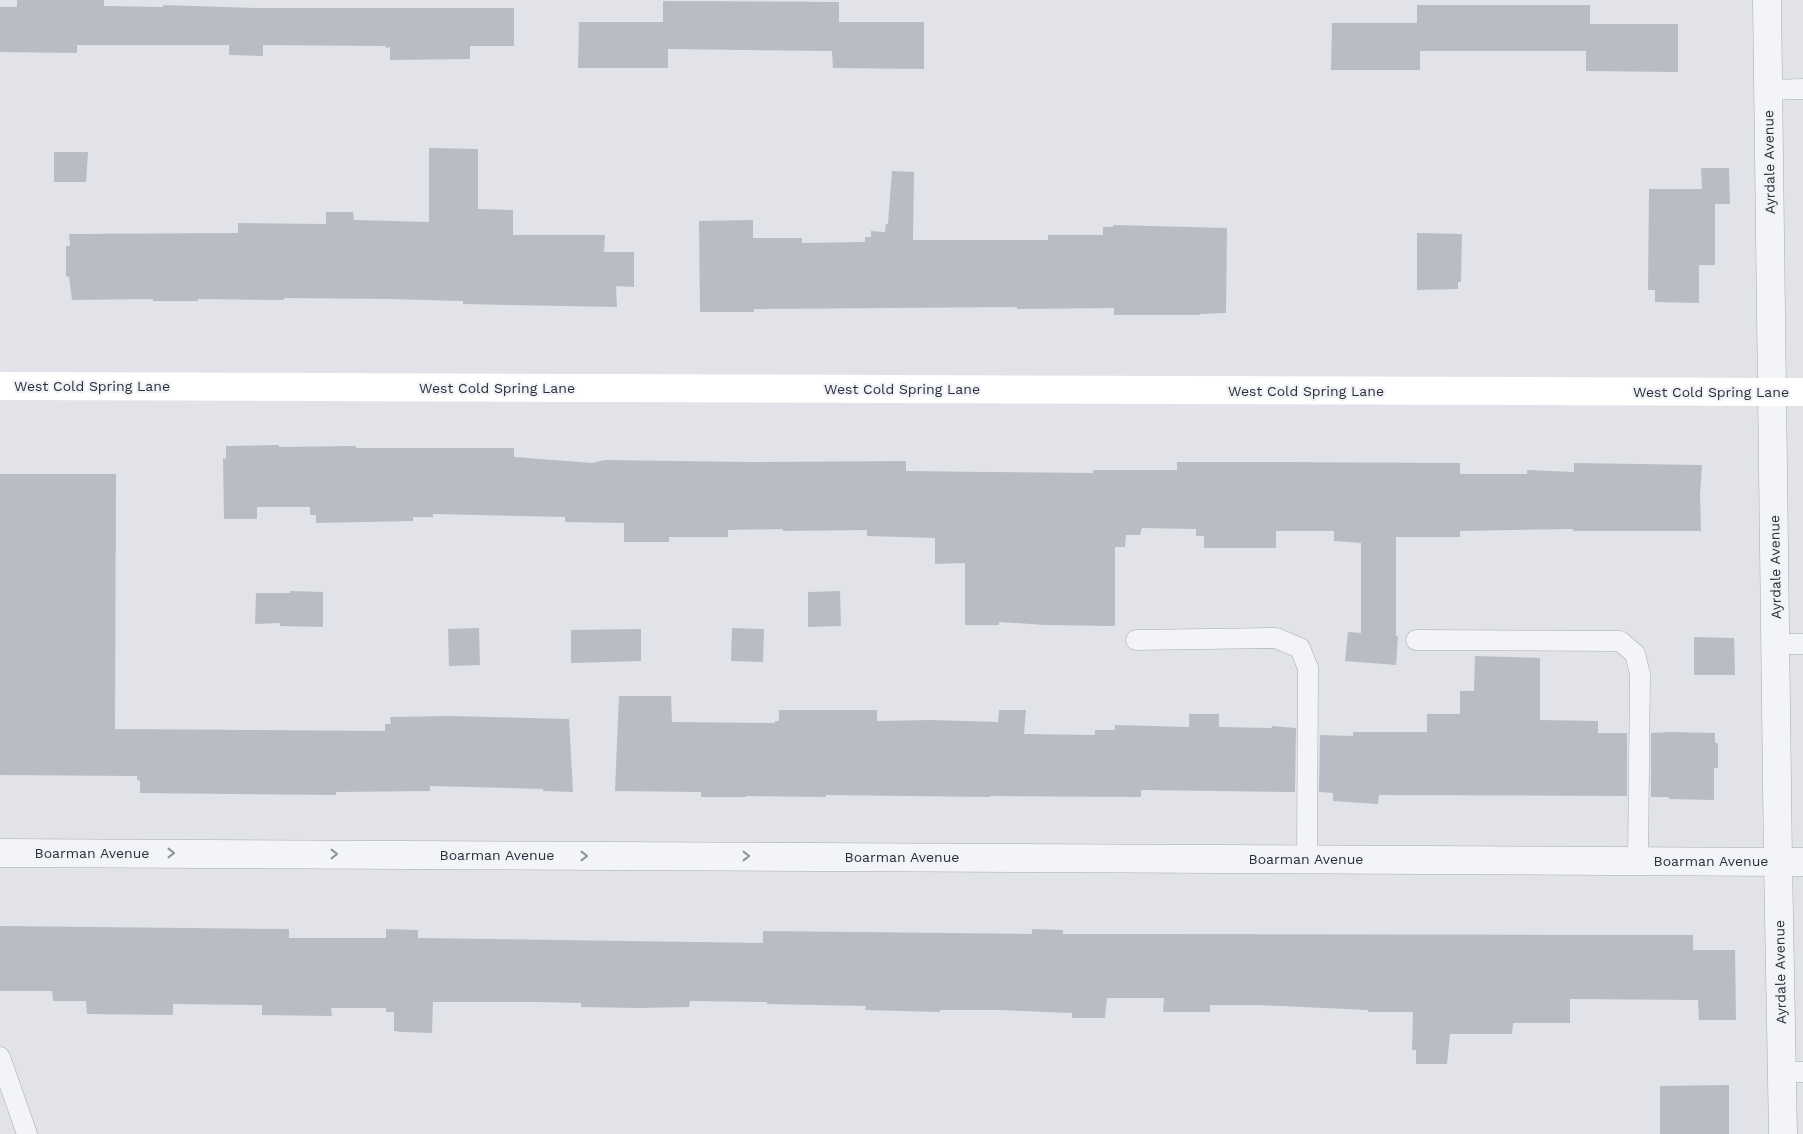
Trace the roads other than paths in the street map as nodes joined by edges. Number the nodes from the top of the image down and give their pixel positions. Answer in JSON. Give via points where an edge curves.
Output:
{"nodes":[{"id":1,"x":1767,"y":0,"type":"edge"},
{"id":2,"x":1768,"y":90,"type":"junction"},
{"id":3,"x":1803,"y":90,"type":"edge"},
{"id":4,"x":0,"y":386,"type":"edge"},
{"id":5,"x":1773,"y":392,"type":"junction"},
{"id":6,"x":1803,"y":392,"type":"edge"},
{"id":7,"x":1136,"y":640,"type":"dead end"},
{"id":8,"x":1416,"y":640,"type":"dead end"},
{"id":9,"x":1775,"y":644,"type":"junction"},
{"id":10,"x":1803,"y":644,"type":"edge"},
{"id":11,"x":0,"y":853,"type":"edge"},
{"id":12,"x":1307,"y":859,"type":"junction"},
{"id":13,"x":1638,"y":861,"type":"junction"},
{"id":14,"x":1790,"y":862,"type":"edge"},
{"id":15,"x":0,"y":1057,"type":"edge"},
{"id":16,"x":1792,"y":1072,"type":"edge"},
{"id":17,"x":27,"y":1134,"type":"edge"},
{"id":18,"x":1783,"y":1134,"type":"edge"}],
"edges":[{"from":1,"to":2,"type":"street","name":"Ayrdale Avenue"},
{"from":2,"to":3,"type":"lane"},
{"from":2,"to":5,"type":"street","name":"Ayrdale Avenue"},
{"from":4,"to":5,"type":"main road","name":"West Cold Spring Lane"},
{"from":5,"to":6,"type":"main road","name":"West Cold Spring Lane"},
{"from":5,"to":9,"type":"street","name":"Ayrdale Avenue"},
{"from":7,"to":12,"type":"lane","via":[[1276,638],[1300,648],[1308,668]]},
{"from":8,"to":13,"type":"lane","via":[[1620,641],[1635,654],[1640,674]]},
{"from":9,"to":10,"type":"lane"},
{"from":9,"to":14,"type":"street","name":"Ayrdale Avenue"},
{"from":11,"to":12,"type":"street","name":"Boarman Avenue","one_way":true},
{"from":12,"to":13,"type":"street","name":"Boarman Avenue"},
{"from":13,"to":14,"type":"street","name":"Boarman Avenue"},
{"from":14,"to":16,"type":"street","name":"Ayrdale Avenue"},
{"from":15,"to":17,"type":"lane"},
{"from":16,"to":18,"type":"street","name":"Ayrdale Avenue"}]}
